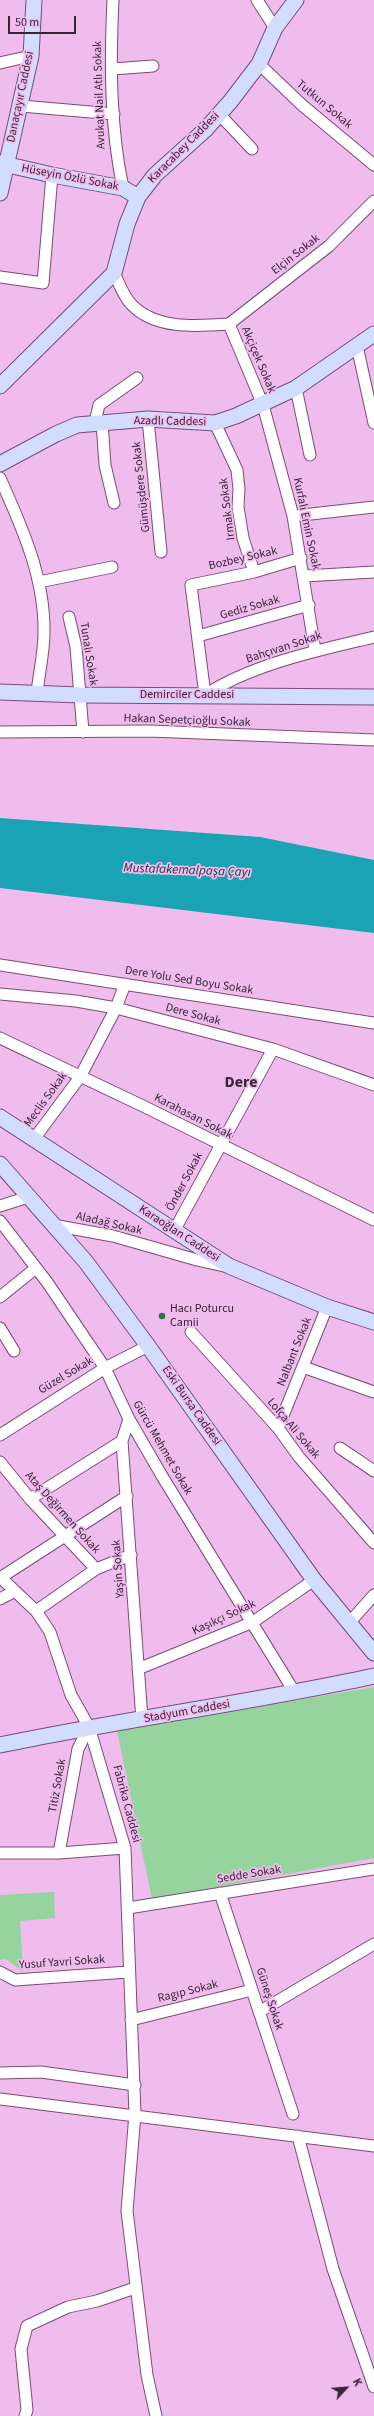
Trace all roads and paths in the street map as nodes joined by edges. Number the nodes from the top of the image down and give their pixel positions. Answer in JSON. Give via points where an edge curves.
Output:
{"nodes":[{"id":1,"x":34,"y":0,"type":"edge"},
{"id":2,"x":113,"y":0,"type":"edge"},
{"id":3,"x":257,"y":0,"type":"edge"},
{"id":4,"x":296,"y":0,"type":"edge"},
{"id":5,"x":275,"y":28,"type":"junction"},
{"id":6,"x":31,"y":56,"type":"junction"},
{"id":7,"x":0,"y":62,"type":"edge"},
{"id":8,"x":259,"y":64,"type":"junction"},
{"id":9,"x":153,"y":66,"type":"dead end"},
{"id":10,"x":112,"y":70,"type":"junction"},
{"id":11,"x":20,"y":106,"type":"junction"},
{"id":12,"x":114,"y":114,"type":"junction"},
{"id":13,"x":219,"y":114,"type":"junction"},
{"id":14,"x":252,"y":149,"type":"dead end"},
{"id":15,"x":3,"y":164,"type":"edge"},
{"id":16,"x":374,"y":165,"type":"edge"},
{"id":17,"x":52,"y":175,"type":"junction"},
{"id":18,"x":123,"y":188,"type":"junction"},
{"id":19,"x":0,"y":193,"type":"edge"},
{"id":20,"x":138,"y":197,"type":"junction"},
{"id":21,"x":374,"y":201,"type":"edge"},
{"id":22,"x":114,"y":273,"type":"junction"},
{"id":23,"x":0,"y":277,"type":"edge"},
{"id":24,"x":229,"y":324,"type":"junction"},
{"id":25,"x":374,"y":334,"type":"edge"},
{"id":26,"x":357,"y":346,"type":"junction"},
{"id":27,"x":137,"y":378,"type":"dead end"},
{"id":28,"x":0,"y":386,"type":"edge"},
{"id":29,"x":296,"y":388,"type":"junction"},
{"id":30,"x":263,"y":406,"type":"junction"},
{"id":31,"x":148,"y":419,"type":"junction"},
{"id":32,"x":99,"y":422,"type":"junction"},
{"id":33,"x":374,"y":422,"type":"edge"},
{"id":34,"x":215,"y":423,"type":"junction"},
{"id":35,"x":310,"y":455,"type":"dead end"},
{"id":36,"x":0,"y":464,"type":"edge"},
{"id":37,"x":0,"y":478,"type":"edge"},
{"id":38,"x":114,"y":503,"type":"dead end"},
{"id":39,"x":374,"y":507,"type":"edge"},
{"id":40,"x":293,"y":516,"type":"junction"},
{"id":41,"x":161,"y":552,"type":"dead end"},
{"id":42,"x":301,"y":558,"type":"junction"},
{"id":43,"x":112,"y":567,"type":"dead end"},
{"id":44,"x":254,"y":572,"type":"junction"},
{"id":45,"x":374,"y":572,"type":"edge"},
{"id":46,"x":304,"y":576,"type":"junction"},
{"id":47,"x":39,"y":582,"type":"junction"},
{"id":48,"x":309,"y":605,"type":"junction"},
{"id":49,"x":69,"y":617,"type":"dead end"},
{"id":50,"x":198,"y":636,"type":"junction"},
{"id":51,"x":374,"y":637,"type":"edge"},
{"id":52,"x":315,"y":650,"type":"junction"},
{"id":53,"x":0,"y":692,"type":"edge"},
{"id":54,"x":37,"y":693,"type":"junction"},
{"id":55,"x":81,"y":695,"type":"junction"},
{"id":56,"x":205,"y":695,"type":"junction"},
{"id":57,"x":374,"y":697,"type":"edge"},
{"id":58,"x":0,"y":732,"type":"edge"},
{"id":59,"x":83,"y":732,"type":"junction"},
{"id":60,"x":374,"y":740,"type":"edge"},
{"id":61,"x":0,"y":965,"type":"edge"},
{"id":62,"x":125,"y":984,"type":"junction"},
{"id":63,"x":0,"y":994,"type":"edge"},
{"id":64,"x":116,"y":1008,"type":"junction"},
{"id":65,"x":374,"y":1023,"type":"edge"},
{"id":66,"x":0,"y":1038,"type":"edge"},
{"id":67,"x":273,"y":1049,"type":"junction"},
{"id":68,"x":80,"y":1077,"type":"junction"},
{"id":69,"x":374,"y":1085,"type":"edge"},
{"id":70,"x":0,"y":1117,"type":"edge"},
{"id":71,"x":34,"y":1139,"type":"junction"},
{"id":72,"x":220,"y":1144,"type":"junction"},
{"id":73,"x":0,"y":1164,"type":"edge"},
{"id":74,"x":28,"y":1197,"type":"junction"},
{"id":75,"x":0,"y":1206,"type":"edge"},
{"id":76,"x":374,"y":1220,"type":"edge"},
{"id":77,"x":0,"y":1221,"type":"edge"},
{"id":78,"x":53,"y":1225,"type":"junction"},
{"id":79,"x":174,"y":1231,"type":"junction"},
{"id":80,"x":229,"y":1266,"type":"junction"},
{"id":81,"x":36,"y":1268,"type":"junction"},
{"id":82,"x":0,"y":1297,"type":"edge"},
{"id":83,"x":327,"y":1307,"type":"junction"},
{"id":84,"x":374,"y":1322,"type":"edge"},
{"id":85,"x":0,"y":1328,"type":"edge"},
{"id":86,"x":190,"y":1332,"type":"dead end"},
{"id":87,"x":148,"y":1346,"type":"junction"},
{"id":88,"x":14,"y":1351,"type":"dead end"},
{"id":89,"x":303,"y":1367,"type":"junction"},
{"id":90,"x":105,"y":1368,"type":"junction"},
{"id":91,"x":374,"y":1392,"type":"edge"},
{"id":92,"x":129,"y":1419,"type":"junction"},
{"id":93,"x":278,"y":1428,"type":"junction"},
{"id":94,"x":0,"y":1435,"type":"edge"},
{"id":95,"x":122,"y":1440,"type":"junction"},
{"id":96,"x":340,"y":1448,"type":"dead end"},
{"id":97,"x":0,"y":1462,"type":"edge"},
{"id":98,"x":374,"y":1471,"type":"edge"},
{"id":99,"x":128,"y":1496,"type":"junction"},
{"id":100,"x":30,"y":1499,"type":"junction"},
{"id":101,"x":65,"y":1536,"type":"junction"},
{"id":102,"x":374,"y":1543,"type":"edge"},
{"id":103,"x":131,"y":1555,"type":"junction"},
{"id":104,"x":96,"y":1569,"type":"junction"},
{"id":105,"x":0,"y":1577,"type":"edge"},
{"id":106,"x":314,"y":1580,"type":"junction"},
{"id":107,"x":15,"y":1591,"type":"junction"},
{"id":108,"x":374,"y":1595,"type":"edge"},
{"id":109,"x":0,"y":1599,"type":"edge"},
{"id":110,"x":36,"y":1611,"type":"junction"},
{"id":111,"x":253,"y":1622,"type":"junction"},
{"id":112,"x":349,"y":1623,"type":"junction"},
{"id":113,"x":374,"y":1653,"type":"edge"},
{"id":114,"x":138,"y":1669,"type":"junction"},
{"id":115,"x":374,"y":1676,"type":"edge"},
{"id":116,"x":295,"y":1693,"type":"junction"},
{"id":117,"x":142,"y":1720,"type":"junction"},
{"id":118,"x":89,"y":1727,"type":"junction"},
{"id":119,"x":0,"y":1745,"type":"edge"},
{"id":120,"x":125,"y":1848,"type":"junction"},
{"id":121,"x":59,"y":1852,"type":"junction"},
{"id":122,"x":0,"y":1853,"type":"edge"},
{"id":123,"x":374,"y":1869,"type":"edge"},
{"id":124,"x":220,"y":1893,"type":"junction"},
{"id":125,"x":128,"y":1908,"type":"junction"},
{"id":126,"x":374,"y":1944,"type":"edge"},
{"id":127,"x":0,"y":1972,"type":"edge"},
{"id":128,"x":128,"y":1972,"type":"junction"},
{"id":129,"x":252,"y":1990,"type":"junction"},
{"id":130,"x":259,"y":2012,"type":"junction"},
{"id":131,"x":131,"y":2020,"type":"junction"},
{"id":132,"x":0,"y":2073,"type":"edge"},
{"id":133,"x":134,"y":2085,"type":"junction"},
{"id":134,"x":0,"y":2099,"type":"edge"},
{"id":135,"x":135,"y":2114,"type":"junction"},
{"id":136,"x":293,"y":2114,"type":"dead end"},
{"id":137,"x":298,"y":2136,"type":"junction"},
{"id":138,"x":374,"y":2146,"type":"edge"},
{"id":139,"x":135,"y":2288,"type":"junction"},
{"id":140,"x":374,"y":2387,"type":"edge"},
{"id":141,"x":25,"y":2416,"type":"edge"},
{"id":142,"x":156,"y":2416,"type":"edge"}],
"edges":[{"from":1,"to":6,"type":"street","name":"Danaçayır Caddesi"},
{"from":2,"to":10,"type":"street","name":"Avukat Nail Atlı Sokak","via":[[110,46]]},
{"from":3,"to":5,"type":"street"},
{"from":4,"to":5,"type":"street","name":"Karacabey Caddesi"},
{"from":5,"to":8,"type":"street","name":"Karacabey Caddesi"},
{"from":6,"to":7,"type":"street"},
{"from":6,"to":11,"type":"street","name":"Danaçayır Caddesi"},
{"from":8,"to":13,"type":"street","name":"Karacabey Caddesi"},
{"from":8,"to":16,"type":"street","name":"Tutkun Sokak","via":[[302,105]]},
{"from":9,"to":10,"type":"street"},
{"from":10,"to":12,"type":"street","name":"Avukat Nail Atlı Sokak"},
{"from":11,"to":12,"type":"street"},
{"from":11,"to":15,"type":"street","name":"Danaçayır Caddesi"},
{"from":12,"to":18,"type":"street","name":"Avukat Nail Atlı Sokak","via":[[116,155]]},
{"from":13,"to":14,"type":"street"},
{"from":13,"to":20,"type":"street","name":"Karacabey Caddesi","via":[[156,175]]},
{"from":15,"to":17,"type":"street","name":"Hüseyin Özlü Sokak"},
{"from":15,"to":19,"type":"street","name":"Danaçayır Caddesi"},
{"from":17,"to":18,"type":"street","name":"Hüseyin Özlü Sokak"},
{"from":17,"to":23,"type":"street","via":[[43,283]]},
{"from":18,"to":20,"type":"street","name":"Hüseyin Özlü Sokak"},
{"from":20,"to":22,"type":"street","name":"Karacabey Caddesi","via":[[127,224]]},
{"from":21,"to":24,"type":"street","name":"Elçin Sokak","via":[[329,246]]},
{"from":22,"to":24,"type":"street","via":[[131,305],[142,314],[183,326]]},
{"from":22,"to":28,"type":"street"},
{"from":24,"to":30,"type":"street","name":"Akçiçek Sokak"},
{"from":25,"to":26,"type":"street","name":"Azadlı Caddesi"},
{"from":26,"to":29,"type":"street","name":"Azadlı Caddesi"},
{"from":26,"to":33,"type":"street"},
{"from":27,"to":32,"type":"street","via":[[99,405]]},
{"from":29,"to":30,"type":"street","name":"Azadlı Caddesi"},
{"from":29,"to":35,"type":"street"},
{"from":30,"to":34,"type":"street","name":"Azadlı Caddesi"},
{"from":30,"to":40,"type":"street","name":"Kurfalı Emin Sokak"},
{"from":31,"to":32,"type":"street","name":"Azadlı Caddesi"},
{"from":31,"to":34,"type":"street","name":"Azadlı Caddesi"},
{"from":31,"to":41,"type":"street","name":"Gümüşdere Sokak"},
{"from":32,"to":36,"type":"street","name":"Azadlı Caddesi","via":[[77,425]]},
{"from":32,"to":38,"type":"street"},
{"from":34,"to":44,"type":"street","name":"Irmak Sokak","via":[[237,470],[238,507],[243,538]]},
{"from":37,"to":47,"type":"street","via":[[25,534]]},
{"from":39,"to":40,"type":"street"},
{"from":40,"to":42,"type":"street","name":"Kurfalı Emin Sokak"},
{"from":42,"to":44,"type":"street","name":"Bozbey Sokak"},
{"from":42,"to":46,"type":"street","name":"Kurfalı Emin Sokak"},
{"from":43,"to":47,"type":"street"},
{"from":44,"to":50,"type":"street","name":"Bozbey Sokak","via":[[191,585]]},
{"from":45,"to":46,"type":"street"},
{"from":46,"to":48,"type":"street","name":"Kurfalı Emin Sokak"},
{"from":47,"to":54,"type":"street","via":[[44,632]]},
{"from":48,"to":50,"type":"street","name":"Gediz Sokak"},
{"from":48,"to":52,"type":"street","name":"Kurfalı Emin Sokak"},
{"from":49,"to":55,"type":"street","name":"Tunalı Sokak","via":[[76,647]]},
{"from":50,"to":56,"type":"street"},
{"from":51,"to":52,"type":"street","name":"Bahçıvan Sokak"},
{"from":52,"to":56,"type":"street","name":"Bahçıvan Sokak","via":[[224,682]]},
{"from":53,"to":54,"type":"street","name":"Demirciler Caddesi"},
{"from":54,"to":55,"type":"street","name":"Demirciler Caddesi"},
{"from":55,"to":56,"type":"street","name":"Demirciler Caddesi"},
{"from":55,"to":59,"type":"street","name":"Tunalı Sokak"},
{"from":56,"to":57,"type":"street","name":"Demirciler Caddesi"},
{"from":58,"to":59,"type":"street","name":"Hakan Sepetçioğlu Sokak"},
{"from":59,"to":60,"type":"street","name":"Hakan Sepetçioğlu Sokak","via":[[150,731]]},
{"from":61,"to":62,"type":"street","name":"Dere Yolu Sed Boyu Sokak"},
{"from":62,"to":64,"type":"street","name":"Meclis Sokak"},
{"from":62,"to":65,"type":"street","name":"Dere Yolu Sed Boyu Sokak"},
{"from":63,"to":64,"type":"street","name":"Dere Sokak"},
{"from":64,"to":67,"type":"street","name":"Dere Sokak"},
{"from":64,"to":68,"type":"street","name":"Meclis Sokak"},
{"from":66,"to":68,"type":"street","name":"Karahasan Sokak"},
{"from":67,"to":69,"type":"street","name":"Dere Sokak"},
{"from":67,"to":72,"type":"street","name":"Önder Sokak"},
{"from":68,"to":71,"type":"street","name":"Meclis Sokak"},
{"from":68,"to":72,"type":"street","name":"Karahasan Sokak"},
{"from":70,"to":71,"type":"street","name":"Karaoğlan Caddesi"},
{"from":71,"to":79,"type":"street","name":"Karaoğlan Caddesi"},
{"from":72,"to":76,"type":"street","name":"Karahasan Sokak"},
{"from":72,"to":79,"type":"street","name":"Önder Sokak"},
{"from":73,"to":74,"type":"street","name":"Eski Bursa Caddesi"},
{"from":74,"to":75,"type":"street"},
{"from":74,"to":78,"type":"street","name":"Eski Bursa Caddesi"},
{"from":77,"to":81,"type":"street","name":"Gürcü Mehmet Sokak"},
{"from":78,"to":80,"type":"street","name":"Aladağ Sokak","via":[[113,1236],[196,1260]]},
{"from":78,"to":87,"type":"street","name":"Eski Bursa Caddesi","via":[[86,1262]]},
{"from":79,"to":80,"type":"street","name":"Karaoğlan Caddesi"},
{"from":80,"to":83,"type":"street","name":"Karaoğlan Caddesi"},
{"from":81,"to":82,"type":"street"},
{"from":81,"to":90,"type":"street","name":"Gürcü Mehmet Sokak"},
{"from":83,"to":84,"type":"street","name":"Karaoğlan Caddesi"},
{"from":83,"to":89,"type":"street","name":"Nalbant Sokak"},
{"from":85,"to":88,"type":"street"},
{"from":86,"to":93,"type":"street","name":"Lofça Ali Sokak"},
{"from":87,"to":90,"type":"street","name":"Güzel Sokak"},
{"from":87,"to":106,"type":"street","name":"Eski Bursa Caddesi"},
{"from":89,"to":91,"type":"street"},
{"from":89,"to":93,"type":"street","name":"Nalbant Sokak"},
{"from":90,"to":92,"type":"street","name":"Gürcü Mehmet Sokak"},
{"from":90,"to":94,"type":"street","name":"Güzel Sokak"},
{"from":92,"to":95,"type":"street","name":"Yaşin Sokak"},
{"from":92,"to":111,"type":"street","name":"Gürcü Mehmet Sokak"},
{"from":93,"to":102,"type":"street","name":"Lofça Ali Sokak","via":[[299,1457]]},
{"from":95,"to":99,"type":"street","name":"Yaşin Sokak"},
{"from":95,"to":100,"type":"street"},
{"from":96,"to":98,"type":"street"},
{"from":97,"to":100,"type":"street","name":"Ataş Değirmen Sokak"},
{"from":99,"to":101,"type":"street"},
{"from":99,"to":103,"type":"street","name":"Yaşin Sokak"},
{"from":100,"to":101,"type":"street","name":"Ataş Değirmen Sokak"},
{"from":101,"to":104,"type":"street","name":"Ataş Değirmen Sokak"},
{"from":101,"to":105,"type":"street"},
{"from":103,"to":104,"type":"street","name":"Ataş Değirmen Sokak"},
{"from":103,"to":114,"type":"street","name":"Yaşin Sokak"},
{"from":104,"to":110,"type":"street"},
{"from":105,"to":107,"type":"street","name":"Fabrika Caddesi"},
{"from":106,"to":111,"type":"street","name":"Kaşıkçı Sokak"},
{"from":106,"to":112,"type":"street","name":"Eski Bursa Caddesi"},
{"from":107,"to":109,"type":"street"},
{"from":107,"to":110,"type":"street","name":"Fabrika Caddesi"},
{"from":108,"to":112,"type":"street"},
{"from":110,"to":118,"type":"street","name":"Fabrika Caddesi","via":[[50,1632],[71,1695]]},
{"from":111,"to":114,"type":"street","name":"Kaşıkçı Sokak"},
{"from":111,"to":116,"type":"street","name":"Gürcü Mehmet Sokak"},
{"from":112,"to":113,"type":"street","name":"Eski Bursa Caddesi"},
{"from":114,"to":117,"type":"street","name":"Yaşin Sokak"},
{"from":115,"to":116,"type":"street","name":"Stadyum Caddesi"},
{"from":116,"to":117,"type":"street","name":"Stadyum Caddesi"},
{"from":117,"to":118,"type":"street","name":"Stadyum Caddesi"},
{"from":118,"to":119,"type":"street","name":"Stadyum Caddesi"},
{"from":118,"to":120,"type":"street","name":"Fabrika Caddesi"},
{"from":118,"to":121,"type":"street","name":"Titiz Sokak","via":[[78,1749]]},
{"from":120,"to":121,"type":"street"},
{"from":120,"to":125,"type":"street","name":"Fabrika Caddesi"},
{"from":121,"to":122,"type":"street"},
{"from":123,"to":124,"type":"street","name":"Sedde Sokak"},
{"from":124,"to":125,"type":"street","name":"Sedde Sokak"},
{"from":124,"to":129,"type":"street","name":"Güneş Sokak"},
{"from":125,"to":128,"type":"street","name":"Fabrika Caddesi"},
{"from":126,"to":130,"type":"street"},
{"from":127,"to":128,"type":"street","name":"Yusuf Yavri Sokak","via":[[15,1980]]},
{"from":128,"to":131,"type":"street","name":"Fabrika Caddesi"},
{"from":129,"to":130,"type":"street","name":"Güneş Sokak"},
{"from":129,"to":131,"type":"street","name":"Ragıp Sokak"},
{"from":130,"to":136,"type":"street","name":"Güneş Sokak"},
{"from":131,"to":133,"type":"street","name":"Fabrika Caddesi"},
{"from":132,"to":133,"type":"street","via":[[41,2072]]},
{"from":133,"to":135,"type":"street","name":"Fabrika Caddesi"},
{"from":134,"to":135,"type":"street"},
{"from":135,"to":137,"type":"street"},
{"from":135,"to":139,"type":"street","name":"Fabrika Caddesi","via":[[127,2211]]},
{"from":137,"to":138,"type":"street"},
{"from":137,"to":140,"type":"street","via":[[333,2269]]},
{"from":139,"to":141,"type":"street","via":[[97,2301],[68,2306],[26,2326],[22,2349],[27,2410]]},
{"from":139,"to":142,"type":"street","name":"Fabrika Caddesi","via":[[147,2375]]}]}
